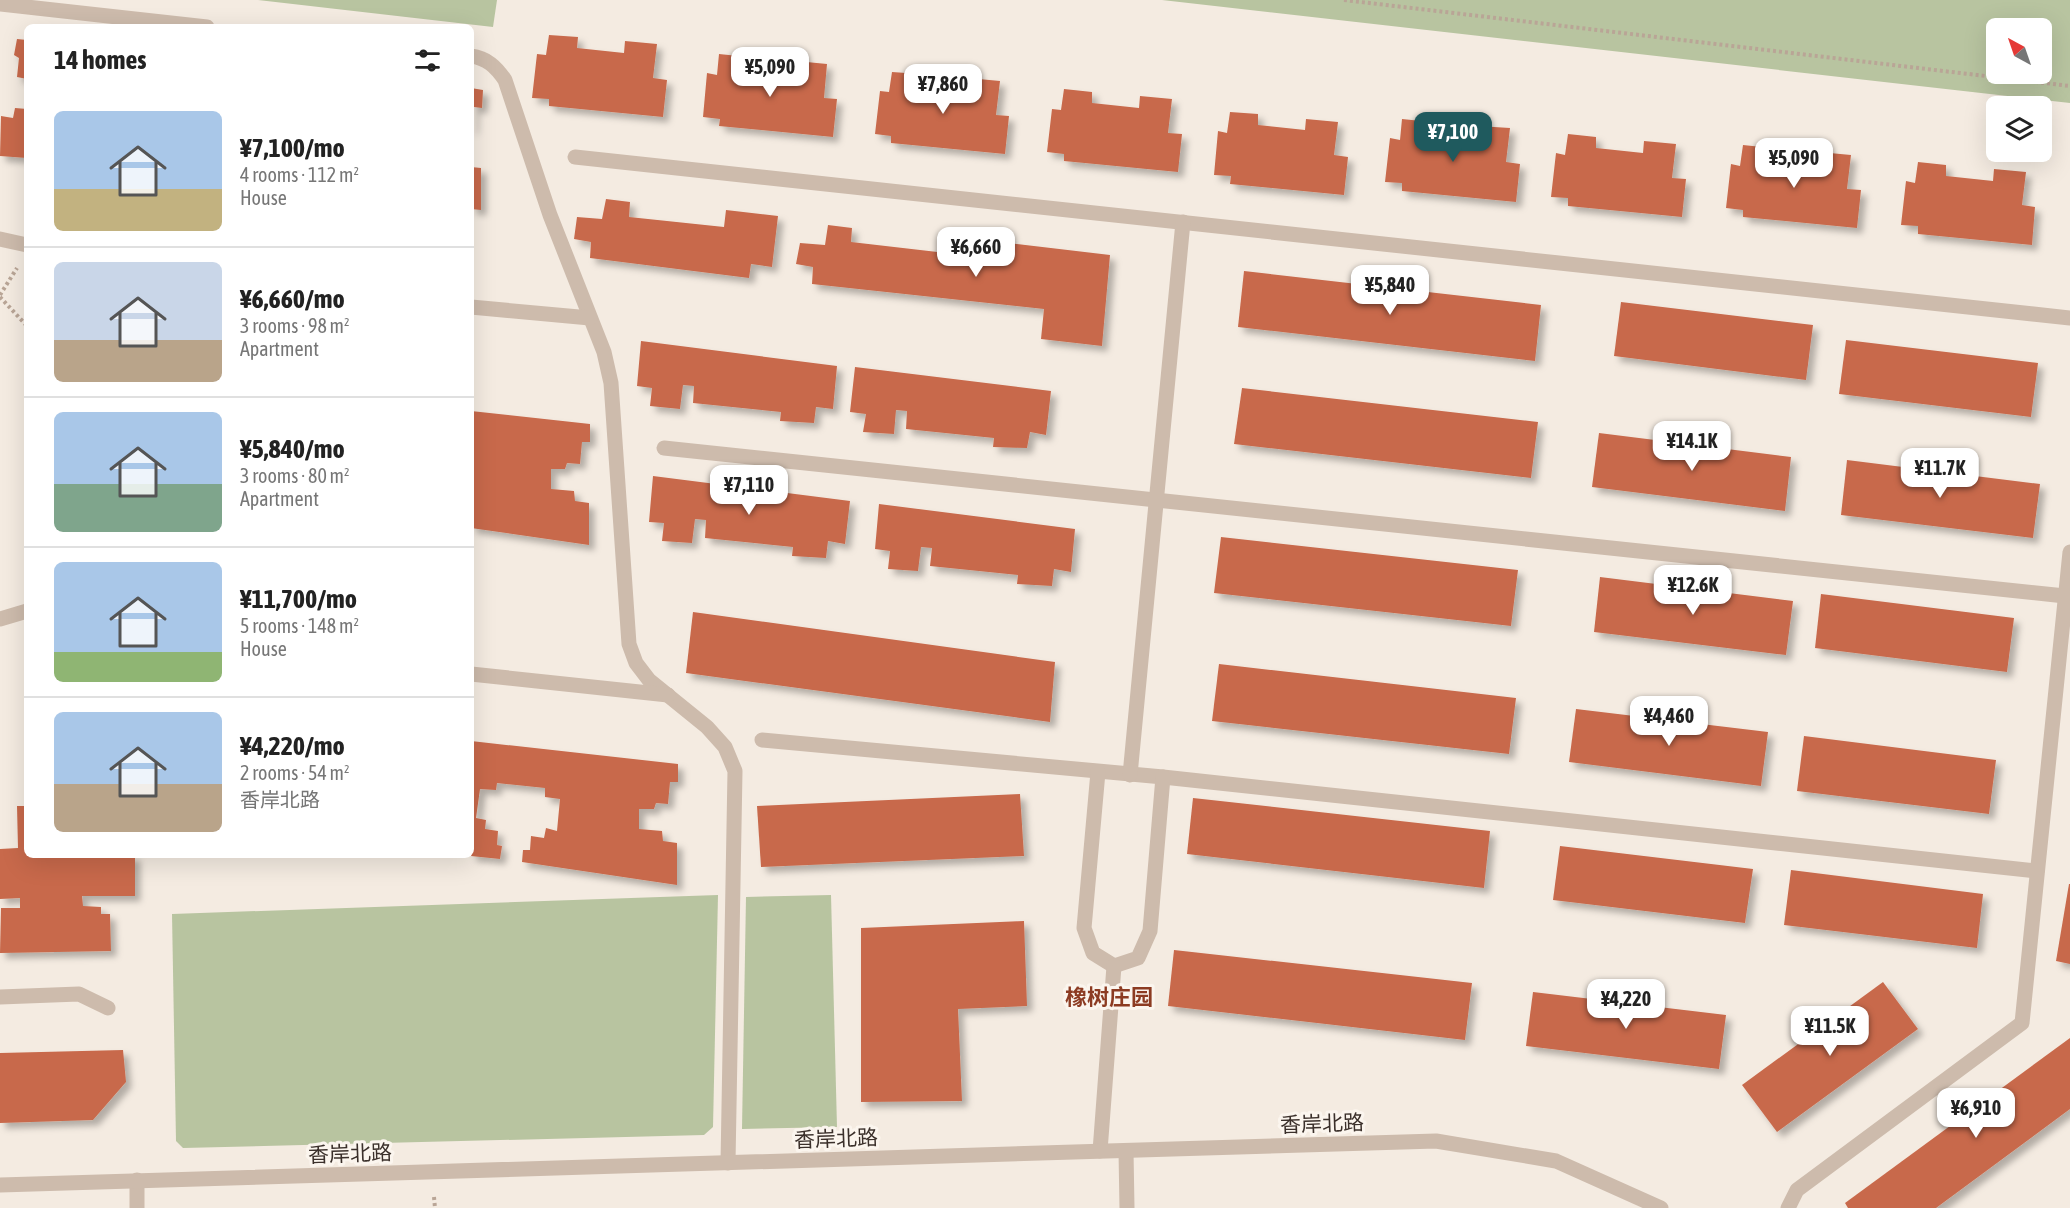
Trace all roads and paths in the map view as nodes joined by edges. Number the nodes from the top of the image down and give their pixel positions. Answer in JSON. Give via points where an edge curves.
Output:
{"nodes":[{"id":1,"x":1344,"y":0,"type":"edge"},
{"id":2,"x":0,"y":4,"type":"edge"},
{"id":3,"x":180,"y":24,"type":"edge"},
{"id":4,"x":474,"y":56,"type":"edge"},
{"id":5,"x":2070,"y":86,"type":"edge"},
{"id":6,"x":575,"y":157,"type":"dead end"},
{"id":7,"x":1183,"y":222,"type":"junction"},
{"id":8,"x":0,"y":239,"type":"edge"},
{"id":9,"x":24,"y":244,"type":"edge"},
{"id":10,"x":22,"y":261,"type":"dead end"},
{"id":11,"x":0,"y":296,"type":"edge"},
{"id":12,"x":474,"y":307,"type":"edge"},
{"id":13,"x":591,"y":318,"type":"junction"},
{"id":14,"x":2070,"y":318,"type":"edge"},
{"id":15,"x":24,"y":323,"type":"edge"},
{"id":16,"x":664,"y":448,"type":"dead end"},
{"id":17,"x":1156,"y":500,"type":"junction"},
{"id":18,"x":2070,"y":552,"type":"edge"},
{"id":19,"x":2066,"y":596,"type":"junction"},
{"id":20,"x":24,"y":612,"type":"edge"},
{"id":21,"x":0,"y":619,"type":"edge"},
{"id":22,"x":474,"y":674,"type":"edge"},
{"id":23,"x":668,"y":695,"type":"junction"},
{"id":24,"x":762,"y":740,"type":"dead end"},
{"id":25,"x":1098,"y":772,"type":"junction"},
{"id":26,"x":1130,"y":775,"type":"junction"},
{"id":27,"x":1163,"y":777,"type":"junction"},
{"id":28,"x":2037,"y":871,"type":"junction"},
{"id":29,"x":1113,"y":966,"type":"junction"},
{"id":30,"x":0,"y":997,"type":"edge"},
{"id":31,"x":108,"y":1008,"type":"dead end"},
{"id":32,"x":1100,"y":1151,"type":"junction"},
{"id":33,"x":1126,"y":1151,"type":"junction"},
{"id":34,"x":728,"y":1163,"type":"junction"},
{"id":35,"x":137,"y":1180,"type":"junction"},
{"id":36,"x":0,"y":1185,"type":"edge"},
{"id":37,"x":137,"y":1208,"type":"edge"},
{"id":38,"x":1127,"y":1208,"type":"edge"},
{"id":39,"x":1661,"y":1208,"type":"edge"},
{"id":40,"x":1788,"y":1208,"type":"edge"}],
"edges":[{"from":1,"to":5,"type":"path"},
{"from":2,"to":3,"type":"street"},
{"from":4,"to":13,"type":"street","via":[[494,66],[505,80],[550,215]]},
{"from":6,"to":7,"type":"street"},
{"from":7,"to":14,"type":"street"},
{"from":7,"to":17,"type":"street"},
{"from":8,"to":9,"type":"street"},
{"from":10,"to":11,"type":"path"},
{"from":11,"to":15,"type":"path"},
{"from":12,"to":13,"type":"street"},
{"from":13,"to":23,"type":"street","via":[[611,383],[629,644],[636,663]]},
{"from":16,"to":17,"type":"street"},
{"from":17,"to":19,"type":"street"},
{"from":17,"to":26,"type":"street"},
{"from":18,"to":19,"type":"street"},
{"from":19,"to":28,"type":"street"},
{"from":20,"to":21,"type":"street"},
{"from":22,"to":23,"type":"street"},
{"from":23,"to":34,"type":"street","via":[[725,747],[735,771]]},
{"from":24,"to":25,"type":"street"},
{"from":25,"to":26,"type":"street"},
{"from":25,"to":29,"type":"street","via":[[1084,928],[1093,953]]},
{"from":26,"to":27,"type":"street"},
{"from":27,"to":28,"type":"street"},
{"from":27,"to":29,"type":"street","via":[[1150,931],[1138,958]]},
{"from":28,"to":40,"type":"street","via":[[2022,1023],[1797,1190]]},
{"from":29,"to":32,"type":"street"},
{"from":30,"to":31,"type":"street","via":[[79,994]]},
{"from":32,"to":33,"type":"street","name":"香岸北路"},
{"from":32,"to":34,"type":"street","name":"香岸北路"},
{"from":33,"to":38,"type":"street"},
{"from":33,"to":39,"type":"street","name":"香岸北路","via":[[1436,1141],[1556,1161]]},
{"from":34,"to":35,"type":"street","name":"香岸北路"},
{"from":35,"to":36,"type":"street","name":"香岸北路"},
{"from":35,"to":37,"type":"street"}]}
